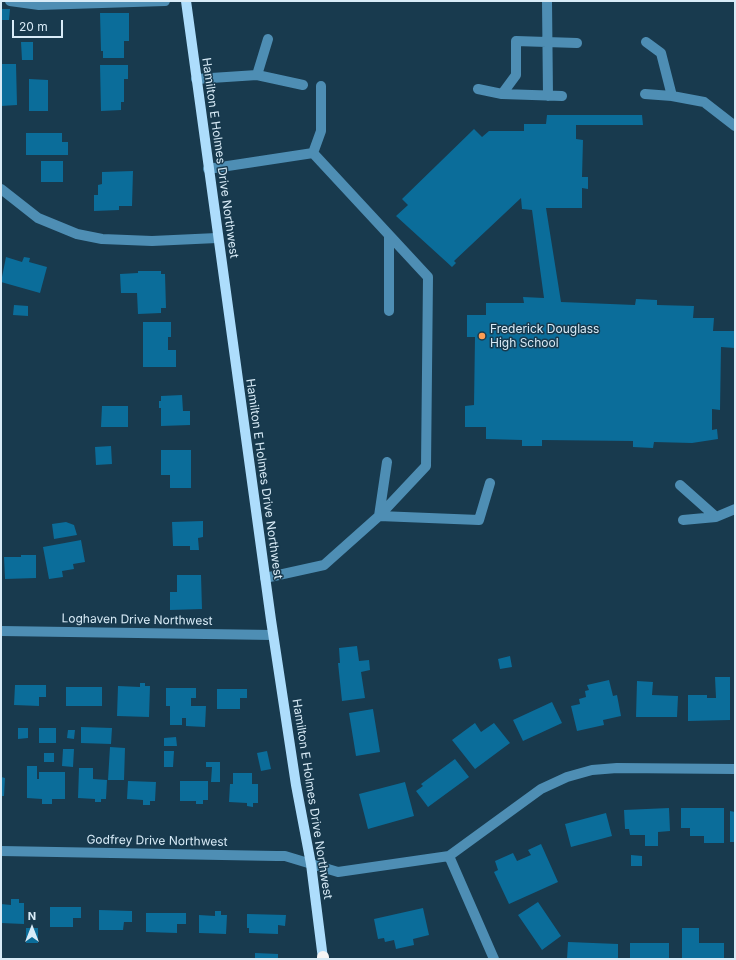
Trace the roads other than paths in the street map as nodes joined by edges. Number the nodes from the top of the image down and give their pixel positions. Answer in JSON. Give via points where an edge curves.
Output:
{"nodes":[{"id":1,"x":10,"y":1,"type":"edge"},
{"id":2,"x":165,"y":1,"type":"edge"},
{"id":3,"x":186,"y":1,"type":"edge"},
{"id":4,"x":547,"y":1,"type":"edge"},
{"id":5,"x":268,"y":39,"type":"dead end"},
{"id":6,"x":548,"y":42,"type":"junction"},
{"id":7,"x":646,"y":42,"type":"dead end"},
{"id":8,"x":578,"y":43,"type":"dead end"},
{"id":9,"x":257,"y":75,"type":"junction"},
{"id":10,"x":196,"y":79,"type":"junction"},
{"id":11,"x":303,"y":85,"type":"dead end"},
{"id":12,"x":322,"y":86,"type":"dead end"},
{"id":13,"x":478,"y":88,"type":"dead end"},
{"id":14,"x":502,"y":94,"type":"junction"},
{"id":15,"x":645,"y":94,"type":"dead end"},
{"id":16,"x":548,"y":96,"type":"junction"},
{"id":17,"x":562,"y":96,"type":"dead end"},
{"id":18,"x":672,"y":96,"type":"junction"},
{"id":19,"x":735,"y":126,"type":"edge"},
{"id":20,"x":313,"y":153,"type":"junction"},
{"id":21,"x":208,"y":169,"type":"junction"},
{"id":22,"x":1,"y":189,"type":"edge"},
{"id":23,"x":389,"y":237,"type":"junction"},
{"id":24,"x":218,"y":238,"type":"junction"},
{"id":25,"x":389,"y":311,"type":"dead end"},
{"id":26,"x":387,"y":462,"type":"dead end"},
{"id":27,"x":490,"y":483,"type":"dead end"},
{"id":28,"x":680,"y":485,"type":"dead end"},
{"id":29,"x":735,"y":509,"type":"edge"},
{"id":30,"x":379,"y":516,"type":"junction"},
{"id":31,"x":716,"y":517,"type":"junction"},
{"id":32,"x":683,"y":520,"type":"dead end"},
{"id":33,"x":265,"y":578,"type":"junction"},
{"id":34,"x":1,"y":631,"type":"edge"},
{"id":35,"x":273,"y":635,"type":"junction"},
{"id":36,"x":735,"y":769,"type":"edge"},
{"id":37,"x":1,"y":851,"type":"edge"},
{"id":38,"x":449,"y":856,"type":"junction"},
{"id":39,"x":311,"y":864,"type":"junction"},
{"id":40,"x":323,"y":958,"type":"edge"},
{"id":41,"x":494,"y":959,"type":"edge"}],
"edges":[{"from":1,"to":2,"type":"street","via":[[39,5]]},
{"from":3,"to":10,"type":"main road","name":"Hamilton E Holmes Drive Northwest"},
{"from":4,"to":6,"type":"street"},
{"from":5,"to":9,"type":"street"},
{"from":6,"to":8,"type":"street"},
{"from":6,"to":14,"type":"street","via":[[516,42],[516,75]]},
{"from":6,"to":16,"type":"street"},
{"from":7,"to":18,"type":"street","via":[[661,53]]},
{"from":9,"to":10,"type":"street"},
{"from":9,"to":11,"type":"street"},
{"from":10,"to":21,"type":"main road","name":"Hamilton E Holmes Drive Northwest"},
{"from":12,"to":20,"type":"street","via":[[320,131]]},
{"from":13,"to":14,"type":"street"},
{"from":14,"to":16,"type":"street"},
{"from":15,"to":18,"type":"street"},
{"from":16,"to":17,"type":"street"},
{"from":18,"to":19,"type":"street","via":[[704,102]]},
{"from":20,"to":21,"type":"street"},
{"from":20,"to":23,"type":"street"},
{"from":21,"to":24,"type":"main road","name":"Hamilton E Holmes Drive Northwest"},
{"from":22,"to":24,"type":"street","via":[[38,218],[77,234],[102,239]]},
{"from":23,"to":25,"type":"street"},
{"from":23,"to":30,"type":"street","via":[[428,277],[426,466]]},
{"from":24,"to":33,"type":"main road","name":"Hamilton E Holmes Drive Northwest"},
{"from":26,"to":30,"type":"street"},
{"from":27,"to":30,"type":"street","via":[[479,520]]},
{"from":28,"to":31,"type":"street"},
{"from":29,"to":31,"type":"street"},
{"from":30,"to":33,"type":"street","via":[[324,565]]},
{"from":31,"to":32,"type":"street"},
{"from":33,"to":35,"type":"main road","name":"Hamilton E Holmes Drive Northwest"},
{"from":34,"to":35,"type":"street","name":"Loghaven Drive Northwest"},
{"from":35,"to":39,"type":"main road","name":"Hamilton E Holmes Drive Northwest","via":[[294,777]]},
{"from":36,"to":38,"type":"street","via":[[617,768],[592,770],[567,777],[541,789]]},
{"from":37,"to":39,"type":"street","name":"Godfrey Drive Northwest","via":[[286,856]]},
{"from":38,"to":39,"type":"street","name":"Godfrey Drive Northwest","via":[[338,872]]},
{"from":38,"to":41,"type":"street"},
{"from":39,"to":40,"type":"main road","name":"Hamilton E Holmes Drive Northwest"}]}
